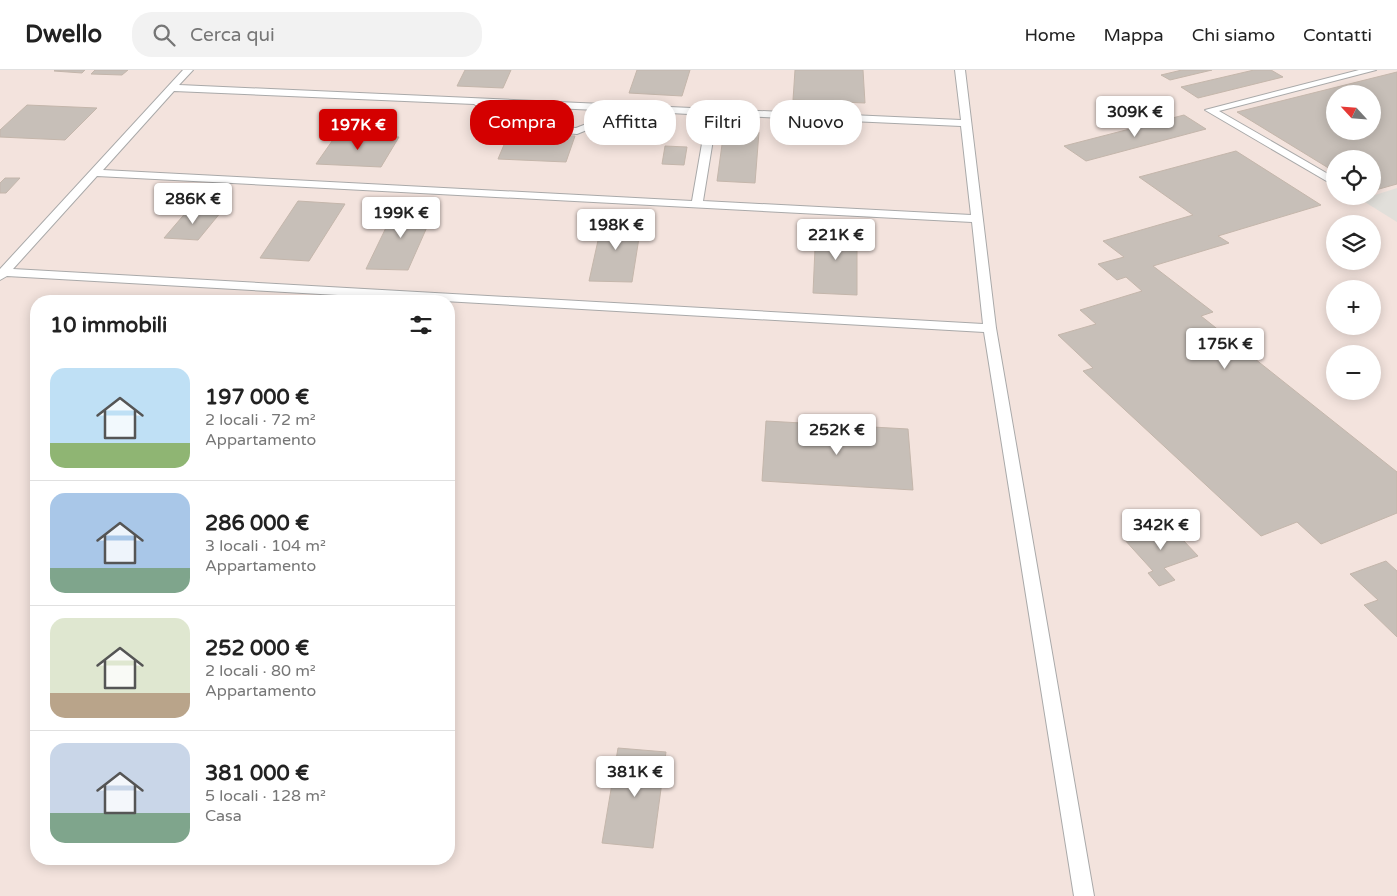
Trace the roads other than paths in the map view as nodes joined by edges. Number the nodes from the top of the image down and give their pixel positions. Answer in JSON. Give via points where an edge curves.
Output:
{"nodes":[{"id":1,"x":188,"y":70,"type":"edge"},
{"id":2,"x":960,"y":70,"type":"edge"},
{"id":3,"x":1371,"y":70,"type":"edge"},
{"id":4,"x":172,"y":88,"type":"junction"},
{"id":5,"x":470,"y":102,"type":"edge"},
{"id":6,"x":760,"y":114,"type":"edge"},
{"id":7,"x":966,"y":123,"type":"junction"},
{"id":8,"x":707,"y":145,"type":"edge"},
{"id":9,"x":94,"y":173,"type":"junction"},
{"id":10,"x":1326,"y":178,"type":"edge"},
{"id":11,"x":697,"y":205,"type":"junction"},
{"id":12,"x":977,"y":219,"type":"junction"},
{"id":13,"x":2,"y":274,"type":"edge"},
{"id":14,"x":386,"y":295,"type":"edge"},
{"id":15,"x":455,"y":299,"type":"edge"},
{"id":16,"x":990,"y":328,"type":"junction"},
{"id":17,"x":1084,"y":896,"type":"edge"}],
"edges":[{"from":1,"to":4,"type":"lane"},
{"from":2,"to":7,"type":"lane"},
{"from":3,"to":10,"type":"lane","via":[[1210,110]]},
{"from":4,"to":5,"type":"lane"},
{"from":4,"to":9,"type":"lane"},
{"from":6,"to":7,"type":"lane"},
{"from":7,"to":12,"type":"lane"},
{"from":8,"to":11,"type":"lane"},
{"from":9,"to":11,"type":"lane"},
{"from":9,"to":13,"type":"lane"},
{"from":11,"to":12,"type":"lane"},
{"from":12,"to":16,"type":"lane"},
{"from":13,"to":14,"type":"lane"},
{"from":15,"to":16,"type":"lane"},
{"from":16,"to":17,"type":"lane"}]}
